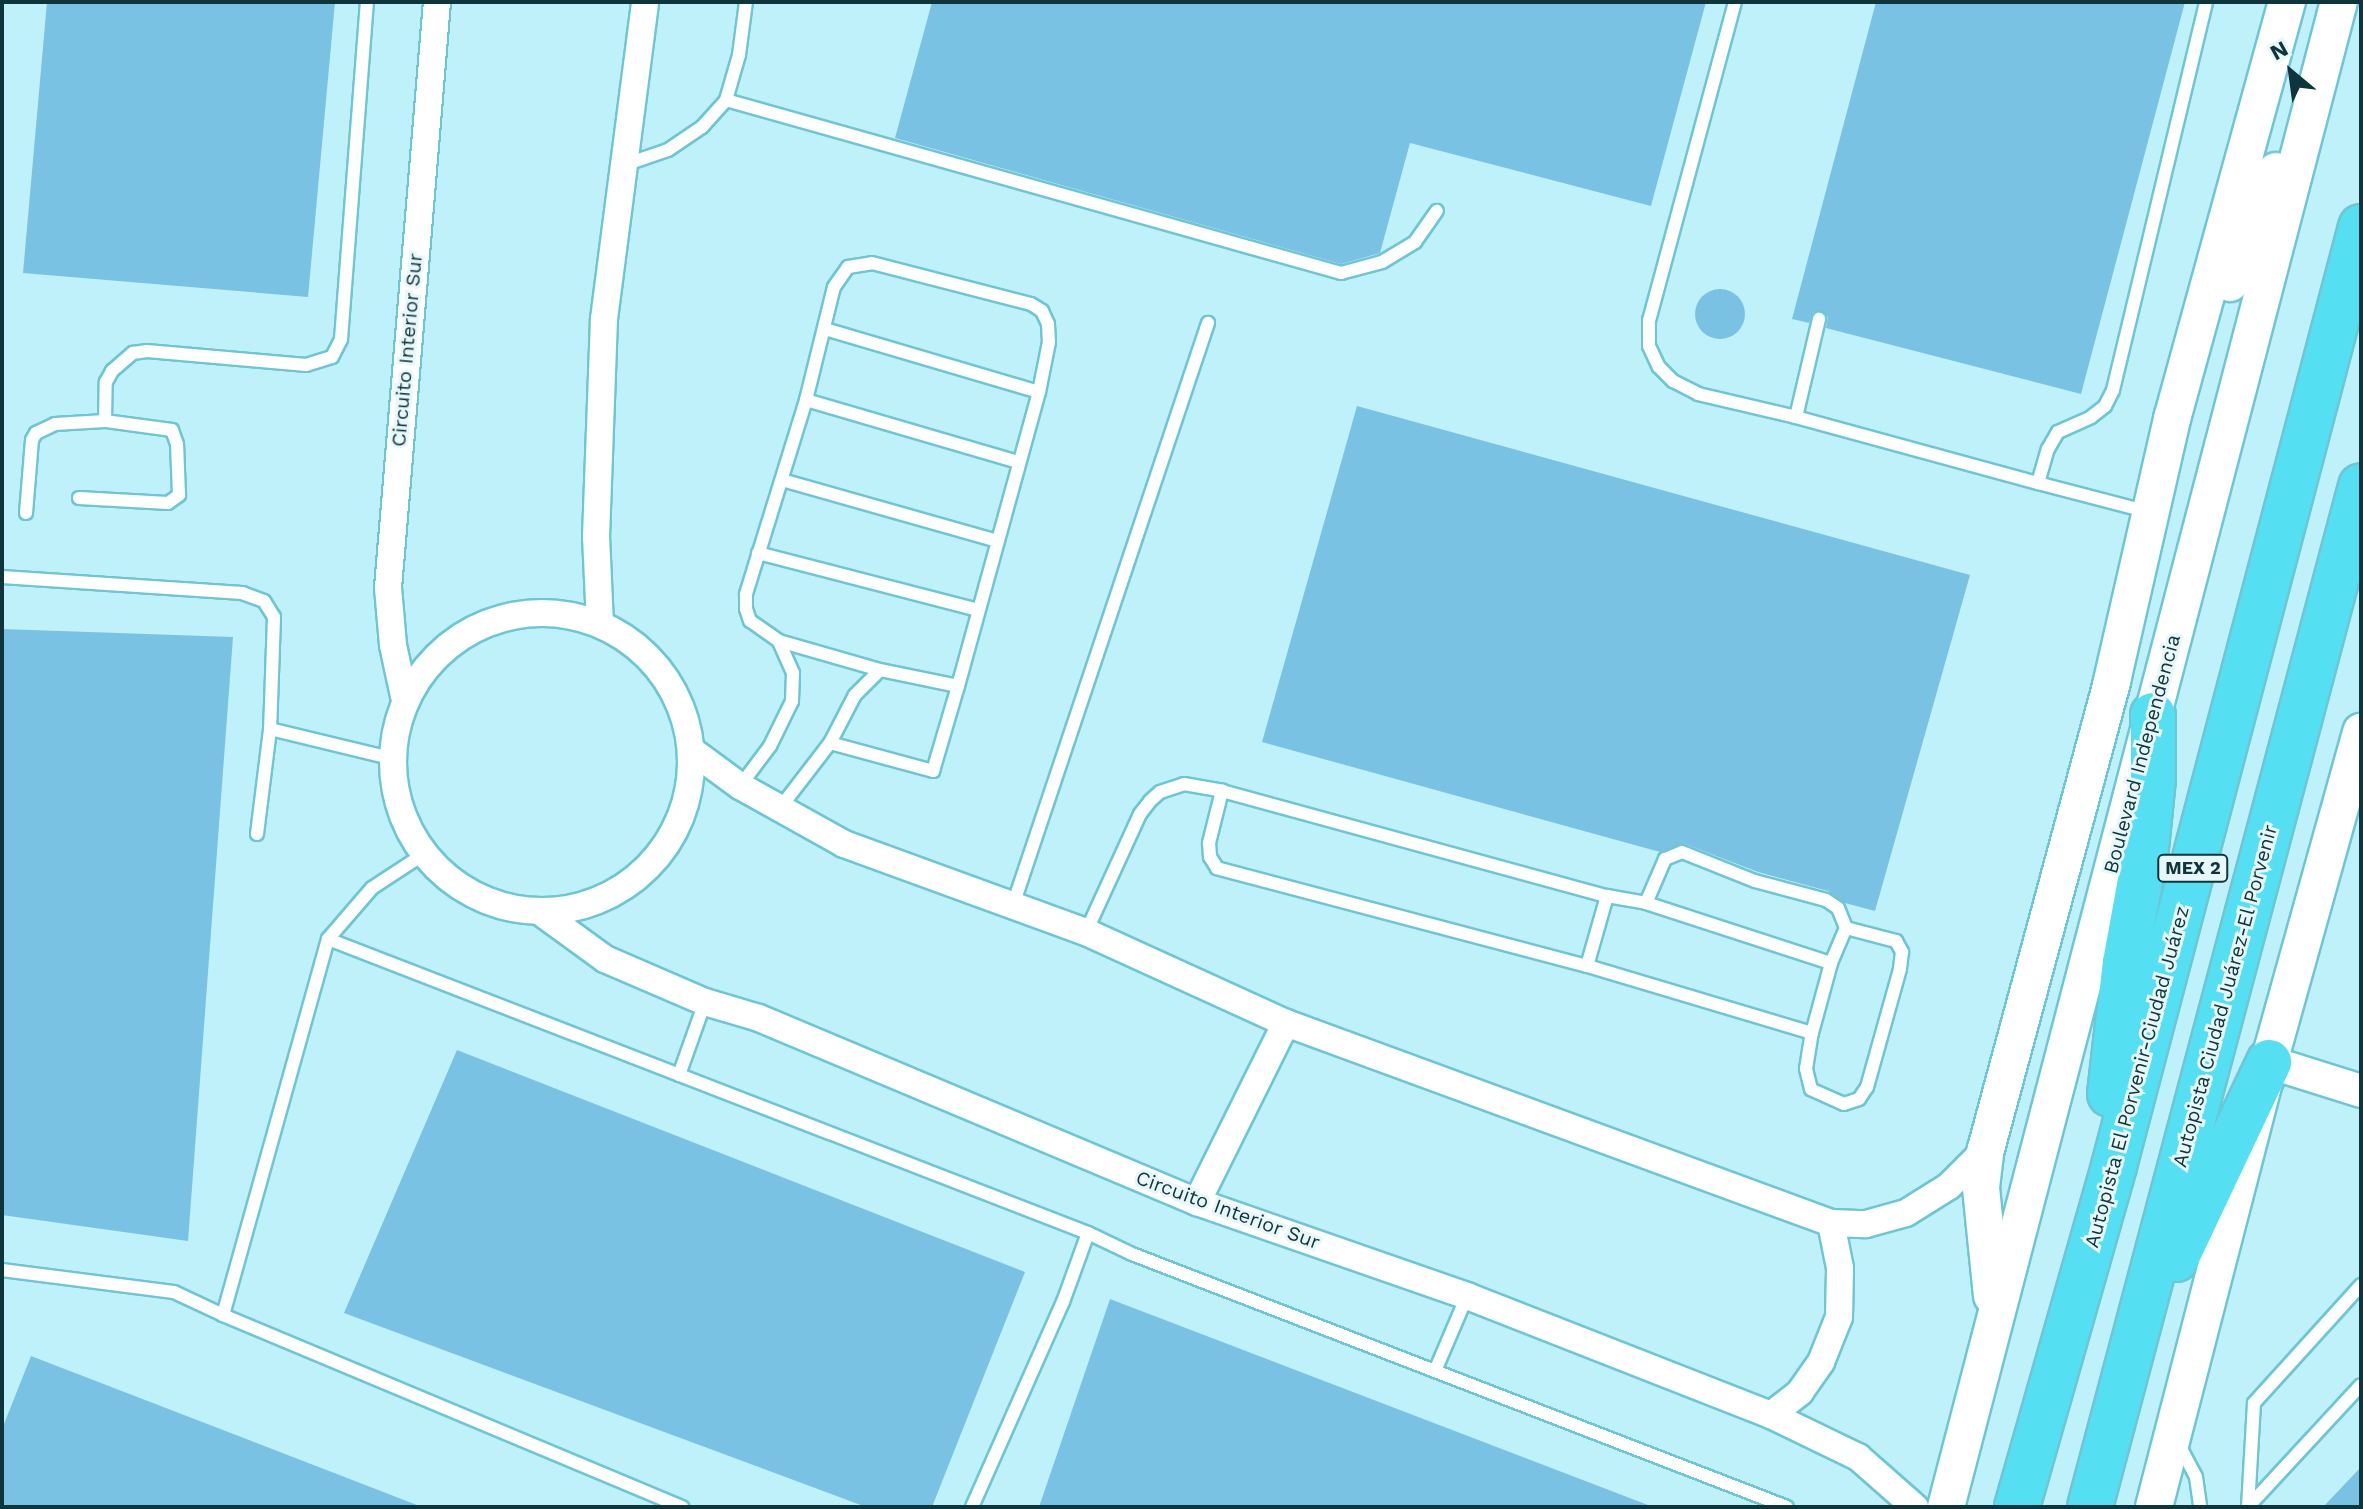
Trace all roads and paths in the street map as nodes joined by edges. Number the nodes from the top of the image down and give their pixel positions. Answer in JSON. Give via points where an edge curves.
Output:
{"nodes":[{"id":1,"x":367,"y":2,"type":"edge"},
{"id":2,"x":437,"y":2,"type":"edge"},
{"id":3,"x":645,"y":2,"type":"edge"},
{"id":4,"x":746,"y":2,"type":"edge"},
{"id":5,"x":1735,"y":2,"type":"edge"},
{"id":6,"x":2206,"y":2,"type":"edge"},
{"id":7,"x":2287,"y":2,"type":"edge"},
{"id":8,"x":2339,"y":2,"type":"edge"},
{"id":9,"x":2325,"y":56,"type":"junction"},
{"id":10,"x":726,"y":100,"type":"junction"},
{"id":11,"x":624,"y":165,"type":"junction"},
{"id":12,"x":1437,"y":211,"type":"dead end"},
{"id":13,"x":2361,"y":227,"type":"edge"},
{"id":14,"x":1819,"y":319,"type":"dead end"},
{"id":15,"x":1208,"y":323,"type":"dead end"},
{"id":16,"x":825,"y":329,"type":"junction"},
{"id":17,"x":1039,"y":392,"type":"junction"},
{"id":18,"x":806,"y":400,"type":"junction"},
{"id":19,"x":1796,"y":417,"type":"junction"},
{"id":20,"x":2172,"y":419,"type":"junction"},
{"id":21,"x":105,"y":421,"type":"junction"},
{"id":22,"x":1018,"y":462,"type":"junction"},
{"id":23,"x":782,"y":480,"type":"junction"},
{"id":24,"x":2038,"y":483,"type":"junction"},
{"id":25,"x":2361,"y":486,"type":"edge"},
{"id":26,"x":79,"y":498,"type":"dead end"},
{"id":27,"x":2149,"y":512,"type":"junction"},
{"id":28,"x":26,"y":513,"type":"dead end"},
{"id":29,"x":998,"y":541,"type":"junction"},
{"id":30,"x":758,"y":553,"type":"junction"},
{"id":31,"x":2,"y":577,"type":"edge"},
{"id":32,"x":978,"y":610,"type":"junction"},
{"id":33,"x":600,"y":624,"type":"junction"},
{"id":34,"x":779,"y":641,"type":"junction"},
{"id":35,"x":880,"y":670,"type":"junction"},
{"id":36,"x":958,"y":686,"type":"junction"},
{"id":37,"x":404,"y":696,"type":"junction"},
{"id":38,"x":2153,"y":715,"type":"junction"},
{"id":39,"x":270,"y":729,"type":"junction"},
{"id":40,"x":2361,"y":732,"type":"edge"},
{"id":41,"x":830,"y":743,"type":"junction"},
{"id":42,"x":691,"y":750,"type":"junction"},
{"id":43,"x":390,"y":758,"type":"junction"},
{"id":44,"x":740,"y":786,"type":"junction"},
{"id":45,"x":1222,"y":791,"type":"junction"},
{"id":46,"x":780,"y":808,"type":"junction"},
{"id":47,"x":257,"y":834,"type":"dead end"},
{"id":48,"x":424,"y":854,"type":"junction"},
{"id":49,"x":1607,"y":896,"type":"junction"},
{"id":50,"x":1646,"y":903,"type":"junction"},
{"id":51,"x":1013,"y":905,"type":"junction"},
{"id":52,"x":539,"y":911,"type":"junction"},
{"id":53,"x":1846,"y":928,"type":"junction"},
{"id":54,"x":1086,"y":932,"type":"junction"},
{"id":55,"x":328,"y":939,"type":"junction"},
{"id":56,"x":1831,"y":963,"type":"junction"},
{"id":57,"x":1587,"y":966,"type":"junction"},
{"id":58,"x":705,"y":1002,"type":"junction"},
{"id":59,"x":1286,"y":1023,"type":"junction"},
{"id":60,"x":1812,"y":1033,"type":"junction"},
{"id":61,"x":2269,"y":1062,"type":"junction"},
{"id":62,"x":679,"y":1075,"type":"junction"},
{"id":63,"x":2361,"y":1091,"type":"edge"},
{"id":64,"x":1986,"y":1149,"type":"junction"},
{"id":65,"x":2114,"y":1166,"type":"junction"},
{"id":66,"x":1197,"y":1202,"type":"junction"},
{"id":67,"x":1831,"y":1223,"type":"junction"},
{"id":68,"x":1088,"y":1233,"type":"junction"},
{"id":69,"x":2,"y":1270,"type":"edge"},
{"id":70,"x":2361,"y":1285,"type":"edge"},
{"id":71,"x":1467,"y":1296,"type":"junction"},
{"id":72,"x":223,"y":1315,"type":"junction"},
{"id":73,"x":1994,"y":1318,"type":"junction"},
{"id":74,"x":2129,"y":1358,"type":"junction"},
{"id":75,"x":1435,"y":1371,"type":"junction"},
{"id":76,"x":2361,"y":1385,"type":"edge"},
{"id":77,"x":1771,"y":1415,"type":"junction"},
{"id":78,"x":2174,"y":1435,"type":"junction"},
{"id":79,"x":682,"y":1507,"type":"edge"},
{"id":80,"x":972,"y":1507,"type":"edge"},
{"id":81,"x":1787,"y":1507,"type":"edge"},
{"id":82,"x":1915,"y":1507,"type":"edge"},
{"id":83,"x":1946,"y":1507,"type":"edge"},
{"id":84,"x":2017,"y":1507,"type":"edge"},
{"id":85,"x":2090,"y":1507,"type":"edge"},
{"id":86,"x":2154,"y":1507,"type":"edge"},
{"id":87,"x":2200,"y":1507,"type":"edge"},
{"id":88,"x":2248,"y":1507,"type":"edge"}],
"edges":[{"from":1,"to":21,"type":"lane","via":[[341,339],[332,357],[306,365],[133,353],[119,362],[106,382]]},
{"from":2,"to":37,"type":"street","name":"Circuito Interior Sur","via":[[388,588]]},
{"from":3,"to":11,"type":"street"},
{"from":4,"to":10,"type":"lane"},
{"from":5,"to":19,"type":"lane","via":[[1649,320],[1649,346],[1673,381],[1698,394]]},
{"from":6,"to":24,"type":"lane","via":[[2113,390],[2091,417],[2058,432]]},
{"from":7,"to":20,"type":"main road"},
{"from":8,"to":9,"type":"main road","name":"Boulevard Independencia"},
{"from":9,"to":20,"type":"main road"},
{"from":9,"to":38,"type":"main road","name":"Boulevard Independencia"},
{"from":10,"to":11,"type":"lane","via":[[702,127],[668,150]]},
{"from":10,"to":12,"type":"lane","via":[[1341,273],[1382,262],[1415,242]]},
{"from":11,"to":33,"type":"street","via":[[604,319],[596,537]]},
{"from":13,"to":65,"type":"highway","name":"Autopista El Porvenir-Ciudad Juárez","number":"MEX 2"},
{"from":14,"to":19,"type":"lane"},
{"from":15,"to":51,"type":"lane"},
{"from":16,"to":17,"type":"lane"},
{"from":16,"to":17,"type":"lane","via":[[840,274],[858,264],[872,263],[1031,304],[1048,324]]},
{"from":16,"to":18,"type":"lane"},
{"from":17,"to":22,"type":"lane"},
{"from":18,"to":22,"type":"lane"},
{"from":18,"to":23,"type":"lane"},
{"from":19,"to":24,"type":"lane"},
{"from":20,"to":27,"type":"main road"},
{"from":21,"to":26,"type":"lane","via":[[172,430],[179,495],[168,503]]},
{"from":21,"to":28,"type":"lane","via":[[55,424],[36,433]]},
{"from":22,"to":29,"type":"lane"},
{"from":23,"to":29,"type":"lane"},
{"from":23,"to":30,"type":"lane"},
{"from":24,"to":27,"type":"lane"},
{"from":25,"to":74,"type":"highway","name":"Autopista Ciudad Juárez-El Porvenir","number":"MEX 2"},
{"from":27,"to":64,"type":"main road","via":[[2112,681]]},
{"from":29,"to":32,"type":"lane"},
{"from":30,"to":32,"type":"lane"},
{"from":30,"to":34,"type":"lane","via":[[746,609],[750,621]]},
{"from":31,"to":39,"type":"lane","via":[[242,593],[264,601],[274,617]]},
{"from":32,"to":36,"type":"lane"},
{"from":33,"to":37,"type":"street","via":[[559,614],[517,615],[478,628],[443,652]]},
{"from":33,"to":42,"type":"street","via":[[636,646],[664,675],[683,711]]},
{"from":34,"to":35,"type":"lane"},
{"from":34,"to":44,"type":"lane","via":[[793,673],[792,701],[770,746]]},
{"from":35,"to":36,"type":"lane"},
{"from":35,"to":41,"type":"lane","via":[[855,695]]},
{"from":36,"to":41,"type":"lane","via":[[933,771]]},
{"from":37,"to":43,"type":"street"},
{"from":38,"to":65,"type":"highway","via":[[2146,848],[2110,1090]]},
{"from":38,"to":73,"type":"main road","name":"Boulevard Independencia"},
{"from":39,"to":43,"type":"lane"},
{"from":39,"to":47,"type":"lane"},
{"from":40,"to":61,"type":"main road"},
{"from":41,"to":46,"type":"lane"},
{"from":42,"to":44,"type":"street"},
{"from":42,"to":52,"type":"street","via":[[689,792],[680,818],[651,864],[619,890],[580,906]]},
{"from":43,"to":48,"type":"street","via":[[405,820]]},
{"from":44,"to":46,"type":"street"},
{"from":45,"to":49,"type":"lane"},
{"from":45,"to":54,"type":"lane","via":[[1184,784],[1150,801]]},
{"from":45,"to":57,"type":"lane","via":[[1209,843],[1217,868]]},
{"from":46,"to":51,"type":"street","via":[[844,844]]},
{"from":48,"to":52,"type":"street","via":[[447,878],[475,895],[506,907]]},
{"from":48,"to":55,"type":"lane","via":[[372,888]]},
{"from":49,"to":50,"type":"lane"},
{"from":49,"to":57,"type":"lane"},
{"from":50,"to":53,"type":"lane","via":[[1665,859],[1682,852],[1755,881],[1826,900],[1838,908]]},
{"from":50,"to":56,"type":"lane"},
{"from":51,"to":54,"type":"street"},
{"from":52,"to":58,"type":"street","name":"Circuito Interior Sur","via":[[605,959]]},
{"from":53,"to":56,"type":"lane"},
{"from":53,"to":60,"type":"lane","via":[[1896,941],[1902,952],[1867,1087],[1859,1099],[1844,1104],[1811,1089],[1806,1069]]},
{"from":54,"to":59,"type":"street"},
{"from":55,"to":62,"type":"lane"},
{"from":55,"to":72,"type":"lane"},
{"from":56,"to":60,"type":"lane"},
{"from":57,"to":60,"type":"lane"},
{"from":58,"to":62,"type":"lane"},
{"from":58,"to":66,"type":"street","name":"Circuito Interior Sur","via":[[759,1018]]},
{"from":59,"to":66,"type":"street"},
{"from":59,"to":67,"type":"street"},
{"from":61,"to":63,"type":"street"},
{"from":61,"to":74,"type":"highway"},
{"from":61,"to":78,"type":"main road"},
{"from":62,"to":68,"type":"lane"},
{"from":64,"to":67,"type":"street","via":[[1949,1186],[1906,1213],[1866,1224]]},
{"from":64,"to":73,"type":"main road","via":[[1981,1187]]},
{"from":65,"to":84,"type":"highway","name":"Autopista El Porvenir-Ciudad Juárez","number":"MEX 2"},
{"from":66,"to":71,"type":"street","name":"Circuito Interior Sur"},
{"from":67,"to":77,"type":"street","via":[[1840,1268],[1839,1317],[1821,1362]]},
{"from":68,"to":75,"type":"lane"},
{"from":68,"to":80,"type":"lane"},
{"from":69,"to":72,"type":"lane","via":[[174,1292]]},
{"from":70,"to":88,"type":"lane","via":[[2254,1403]]},
{"from":71,"to":75,"type":"lane"},
{"from":71,"to":77,"type":"street","name":"Circuito Interior Sur"},
{"from":72,"to":79,"type":"lane"},
{"from":73,"to":83,"type":"main road","name":"Boulevard Independencia"},
{"from":74,"to":85,"type":"highway","name":"Autopista Ciudad Juárez-El Porvenir","number":"MEX 2"},
{"from":75,"to":81,"type":"lane"},
{"from":76,"to":88,"type":"lane"},
{"from":77,"to":82,"type":"street","name":"Circuito Interior Sur","via":[[1858,1457]]},
{"from":78,"to":86,"type":"main road"},
{"from":78,"to":87,"type":"lane","via":[[2196,1477]]}]}
